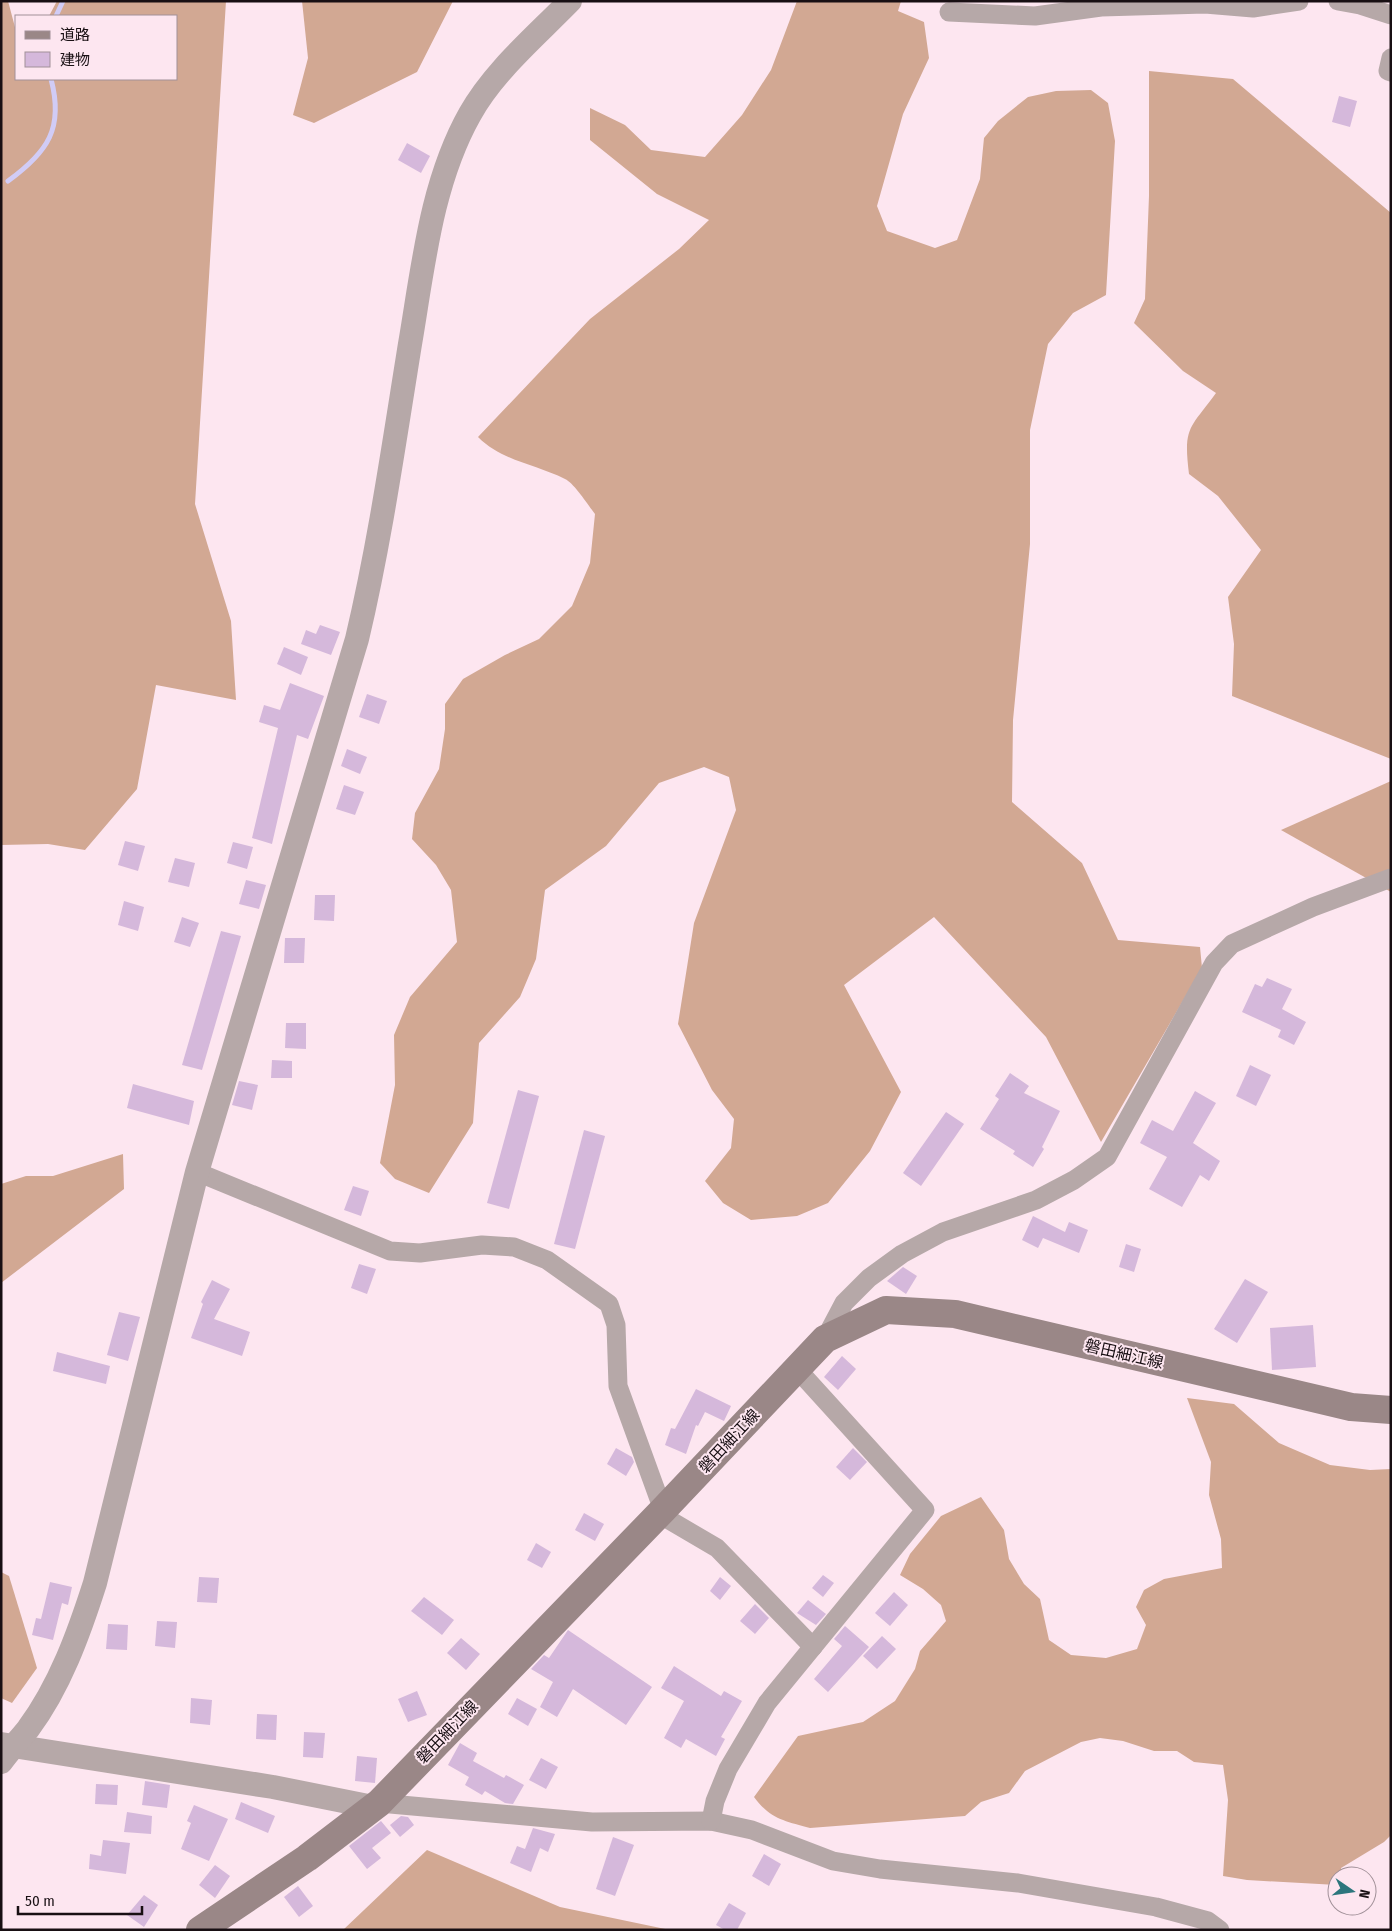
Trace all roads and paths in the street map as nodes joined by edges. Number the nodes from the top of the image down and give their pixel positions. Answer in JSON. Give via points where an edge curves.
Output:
{"nodes":[{"id":1,"x":570,"y":1,"type":"edge"},
{"id":2,"x":1299,"y":1,"type":"edge"},
{"id":3,"x":1338,"y":1,"type":"edge"},
{"id":4,"x":949,"y":12,"type":"dead end"},
{"id":5,"x":1391,"y":15,"type":"edge"},
{"id":6,"x":1391,"y":58,"type":"edge"},
{"id":7,"x":1391,"y":72,"type":"edge"},
{"id":8,"x":1391,"y":878,"type":"edge"},
{"id":9,"x":198,"y":1172,"type":"junction"},
{"id":10,"x":825,"y":1339,"type":"junction"},
{"id":11,"x":797,"y":1368,"type":"junction"},
{"id":12,"x":1391,"y":1410,"type":"edge"},
{"id":13,"x":661,"y":1512,"type":"junction"},
{"id":14,"x":813,"y":1647,"type":"junction"},
{"id":15,"x":5,"y":1751,"type":"edge"},
{"id":16,"x":376,"y":1805,"type":"junction"},
{"id":17,"x":711,"y":1821,"type":"junction"},
{"id":18,"x":200,"y":1930,"type":"edge"},
{"id":19,"x":1220,"y":1930,"type":"edge"}],
"edges":[{"from":1,"to":9,"type":"street","via":[[498,75],[470,114],[438,195],[370,584],[357,639]]},
{"from":2,"to":4,"type":"street","via":[[1253,8],[1205,4],[1101,8],[1035,16]]},
{"from":3,"to":5,"type":"street"},
{"from":6,"to":7,"type":"street","via":[[1388,71]]},
{"from":8,"to":10,"type":"street","via":[[1313,907],[1232,944],[1214,963],[1106,1157],[1074,1180],[1036,1200],[943,1232],[902,1254],[869,1278],[844,1303]]},
{"from":9,"to":13,"type":"street","via":[[390,1251],[420,1253],[482,1245],[514,1248],[547,1260],[587,1287],[609,1304],[616,1324],[618,1386]]},
{"from":9,"to":15,"type":"street","via":[[81,1628],[28,1728]]},
{"from":10,"to":11,"type":"main road","name":"磐田細江線"},
{"from":10,"to":12,"type":"main road","name":"磐田細江線","via":[[886,1310],[955,1314],[1351,1407]]},
{"from":11,"to":13,"type":"main road","name":"磐田細江線"},
{"from":11,"to":14,"type":"street","via":[[925,1510]]},
{"from":13,"to":14,"type":"street","via":[[717,1548]]},
{"from":13,"to":16,"type":"main road","name":"磐田細江線"},
{"from":14,"to":17,"type":"street","via":[[767,1703],[728,1769]]},
{"from":15,"to":16,"type":"street","via":[[273,1787]]},
{"from":16,"to":17,"type":"street","via":[[592,1822]]},
{"from":16,"to":18,"type":"main road","name":"磐田細江線","via":[[307,1858]]},
{"from":17,"to":19,"type":"street","via":[[752,1830],[833,1860],[880,1869],[1018,1884],[1156,1907],[1208,1921]]}]}
